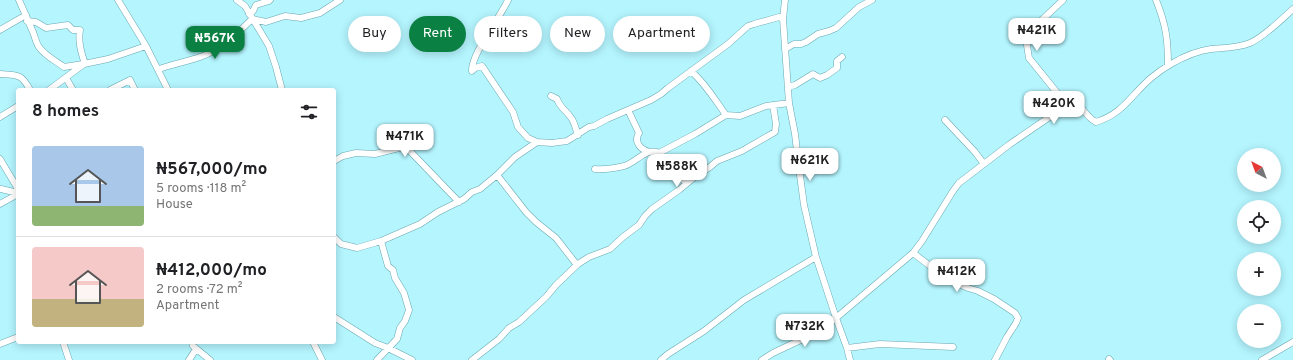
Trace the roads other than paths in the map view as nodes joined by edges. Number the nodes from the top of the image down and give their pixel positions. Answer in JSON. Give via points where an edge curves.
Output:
{"nodes":[{"id":1,"x":18,"y":0,"type":"edge"},
{"id":2,"x":118,"y":0,"type":"edge"},
{"id":3,"x":237,"y":0,"type":"edge"},
{"id":4,"x":270,"y":0,"type":"edge"},
{"id":5,"x":340,"y":0,"type":"edge"},
{"id":6,"x":508,"y":0,"type":"edge"},
{"id":7,"x":785,"y":0,"type":"edge"},
{"id":8,"x":872,"y":0,"type":"edge"},
{"id":9,"x":1063,"y":0,"type":"edge"},
{"id":10,"x":1156,"y":0,"type":"edge"},
{"id":11,"x":1293,"y":9,"type":"edge"},
{"id":12,"x":251,"y":16,"type":"junction"},
{"id":13,"x":27,"y":18,"type":"junction"},
{"id":14,"x":783,"y":18,"type":"junction"},
{"id":15,"x":0,"y":30,"type":"edge"},
{"id":16,"x":146,"y":46,"type":"junction"},
{"id":17,"x":785,"y":49,"type":"junction"},
{"id":18,"x":842,"y":57,"type":"dead end"},
{"id":19,"x":85,"y":64,"type":"junction"},
{"id":20,"x":1168,"y":66,"type":"junction"},
{"id":21,"x":158,"y":69,"type":"junction"},
{"id":22,"x":691,"y":71,"type":"junction"},
{"id":23,"x":0,"y":74,"type":"edge"},
{"id":24,"x":66,"y":78,"type":"junction"},
{"id":25,"x":788,"y":87,"type":"junction"},
{"id":26,"x":29,"y":88,"type":"edge"},
{"id":27,"x":52,"y":88,"type":"edge"},
{"id":28,"x":71,"y":88,"type":"edge"},
{"id":29,"x":114,"y":88,"type":"edge"},
{"id":30,"x":134,"y":88,"type":"edge"},
{"id":31,"x":167,"y":88,"type":"edge"},
{"id":32,"x":281,"y":88,"type":"edge"},
{"id":33,"x":551,"y":96,"type":"dead end"},
{"id":34,"x":789,"y":103,"type":"junction"},
{"id":35,"x":773,"y":105,"type":"junction"},
{"id":36,"x":1068,"y":105,"type":"junction"},
{"id":37,"x":16,"y":107,"type":"edge"},
{"id":38,"x":628,"y":110,"type":"junction"},
{"id":39,"x":726,"y":115,"type":"junction"},
{"id":40,"x":0,"y":117,"type":"edge"},
{"id":41,"x":945,"y":120,"type":"dead end"},
{"id":42,"x":578,"y":134,"type":"junction"},
{"id":43,"x":537,"y":142,"type":"junction"},
{"id":44,"x":650,"y":152,"type":"junction"},
{"id":45,"x":659,"y":153,"type":"junction"},
{"id":46,"x":0,"y":159,"type":"edge"},
{"id":47,"x":336,"y":160,"type":"edge"},
{"id":48,"x":717,"y":160,"type":"junction"},
{"id":49,"x":984,"y":164,"type":"junction"},
{"id":50,"x":595,"y":169,"type":"dead end"},
{"id":51,"x":497,"y":175,"type":"junction"},
{"id":52,"x":16,"y":186,"type":"edge"},
{"id":53,"x":1,"y":189,"type":"edge"},
{"id":54,"x":16,"y":193,"type":"edge"},
{"id":55,"x":16,"y":194,"type":"edge"},
{"id":56,"x":459,"y":202,"type":"junction"},
{"id":57,"x":0,"y":204,"type":"edge"},
{"id":58,"x":336,"y":239,"type":"edge"},
{"id":59,"x":381,"y":241,"type":"junction"},
{"id":60,"x":913,"y":253,"type":"junction"},
{"id":61,"x":816,"y":257,"type":"junction"},
{"id":62,"x":577,"y":265,"type":"junction"},
{"id":63,"x":336,"y":318,"type":"edge"},
{"id":64,"x":836,"y":318,"type":"junction"},
{"id":65,"x":16,"y":338,"type":"edge"},
{"id":66,"x":1293,"y":342,"type":"edge"},
{"id":67,"x":0,"y":344,"type":"edge"},
{"id":68,"x":64,"y":344,"type":"edge"},
{"id":69,"x":192,"y":344,"type":"edge"},
{"id":70,"x":314,"y":344,"type":"edge"},
{"id":71,"x":953,"y":347,"type":"dead end"},
{"id":72,"x":388,"y":348,"type":"junction"},
{"id":73,"x":847,"y":348,"type":"junction"},
{"id":74,"x":196,"y":349,"type":"junction"},
{"id":75,"x":206,"y":359,"type":"edge"},
{"id":76,"x":69,"y":360,"type":"edge"},
{"id":77,"x":189,"y":360,"type":"edge"},
{"id":78,"x":322,"y":360,"type":"edge"},
{"id":79,"x":377,"y":360,"type":"edge"},
{"id":80,"x":412,"y":360,"type":"edge"},
{"id":81,"x":472,"y":360,"type":"edge"},
{"id":82,"x":661,"y":360,"type":"edge"},
{"id":83,"x":762,"y":360,"type":"edge"},
{"id":84,"x":850,"y":360,"type":"edge"},
{"id":85,"x":996,"y":360,"type":"edge"},
{"id":86,"x":1262,"y":360,"type":"edge"}],
"edges":[{"from":1,"to":13,"type":"street"},
{"from":2,"to":16,"type":"street"},
{"from":3,"to":12,"type":"street","via":[[245,6]]},
{"from":4,"to":12,"type":"street","via":[[256,5]]},
{"from":5,"to":12,"type":"street","via":[[320,13],[301,18],[285,16],[266,22]]},
{"from":6,"to":43,"type":"street","via":[[479,51],[472,71],[482,66],[513,112],[518,127],[528,138]]},
{"from":7,"to":14,"type":"street"},
{"from":8,"to":17,"type":"street","via":[[836,28]]},
{"from":9,"to":36,"type":"street","via":[[1028,33],[1026,39],[1028,58]]},
{"from":10,"to":20,"type":"street","via":[[1164,18]]},
{"from":11,"to":20,"type":"street","via":[[1250,43],[1183,57]]},
{"from":12,"to":21,"type":"street","via":[[234,37],[217,48],[201,57]]},
{"from":12,"to":32,"type":"street","via":[[269,46]]},
{"from":13,"to":15,"type":"street"},
{"from":13,"to":19,"type":"street","via":[[37,46],[50,58],[64,67]]},
{"from":13,"to":19,"type":"street","via":[[46,28],[68,25],[73,30],[80,30],[80,49]]},
{"from":14,"to":17,"type":"street"},
{"from":14,"to":22,"type":"street","via":[[748,26]]},
{"from":16,"to":19,"type":"street"},
{"from":16,"to":21,"type":"street"},
{"from":17,"to":25,"type":"street"},
{"from":18,"to":25,"type":"street","via":[[837,68],[827,75],[820,78],[813,74]]},
{"from":19,"to":24,"type":"street"},
{"from":20,"to":36,"type":"street","via":[[1150,79],[1121,109],[1104,120],[1096,122],[1090,119],[1074,101]]},
{"from":21,"to":31,"type":"street"},
{"from":22,"to":38,"type":"street","via":[[661,94]]},
{"from":22,"to":39,"type":"street","via":[[708,89]]},
{"from":23,"to":26,"type":"street","via":[[20,76]]},
{"from":24,"to":27,"type":"street"},
{"from":24,"to":28,"type":"street"},
{"from":25,"to":34,"type":"street"},
{"from":29,"to":30,"type":"street","via":[[130,80]]},
{"from":33,"to":42,"type":"street","via":[[557,99],[559,106],[573,120]]},
{"from":34,"to":35,"type":"street"},
{"from":34,"to":61,"type":"street","via":[[804,205]]},
{"from":35,"to":39,"type":"street","via":[[740,116]]},
{"from":35,"to":48,"type":"street","via":[[775,132],[742,151]]},
{"from":36,"to":49,"type":"street"},
{"from":37,"to":40,"type":"street"},
{"from":38,"to":42,"type":"street"},
{"from":38,"to":44,"type":"street","via":[[639,133],[638,145],[642,150]]},
{"from":39,"to":45,"type":"street"},
{"from":41,"to":49,"type":"street"},
{"from":42,"to":43,"type":"street","via":[[567,141]]},
{"from":43,"to":51,"type":"street","via":[[515,157]]},
{"from":44,"to":45,"type":"street"},
{"from":44,"to":50,"type":"street","via":[[625,166]]},
{"from":45,"to":48,"type":"street","via":[[658,162],[664,170],[673,178],[683,180]]},
{"from":46,"to":52,"type":"street"},
{"from":47,"to":56,"type":"street","via":[[349,154],[375,154],[408,148]]},
{"from":48,"to":62,"type":"street","via":[[652,209],[639,225],[610,249]]},
{"from":49,"to":60,"type":"street","via":[[959,183]]},
{"from":51,"to":56,"type":"street"},
{"from":51,"to":62,"type":"street","via":[[526,212],[556,238]]},
{"from":53,"to":54,"type":"street"},
{"from":55,"to":57,"type":"street"},
{"from":56,"to":59,"type":"street","via":[[420,224]]},
{"from":58,"to":59,"type":"street","via":[[341,244],[357,248]]},
{"from":59,"to":72,"type":"street","via":[[388,266],[393,270],[404,293],[409,310],[397,339]]},
{"from":60,"to":64,"type":"street"},
{"from":60,"to":85,"type":"street","via":[[946,278],[994,299],[1015,313],[1018,318],[1016,323]]},
{"from":61,"to":64,"type":"street"},
{"from":61,"to":82,"type":"street","via":[[744,300]]},
{"from":62,"to":81,"type":"street","via":[[525,317]]},
{"from":63,"to":72,"type":"street","via":[[375,343]]},
{"from":64,"to":73,"type":"street"},
{"from":64,"to":83,"type":"street","via":[[809,336]]},
{"from":65,"to":67,"type":"street"},
{"from":66,"to":86,"type":"street"},
{"from":68,"to":76,"type":"street"},
{"from":69,"to":74,"type":"street"},
{"from":70,"to":78,"type":"street"},
{"from":71,"to":73,"type":"street","via":[[880,344]]},
{"from":72,"to":79,"type":"street"},
{"from":72,"to":80,"type":"street"},
{"from":73,"to":84,"type":"street"},
{"from":74,"to":75,"type":"street"},
{"from":74,"to":77,"type":"street"}]}
